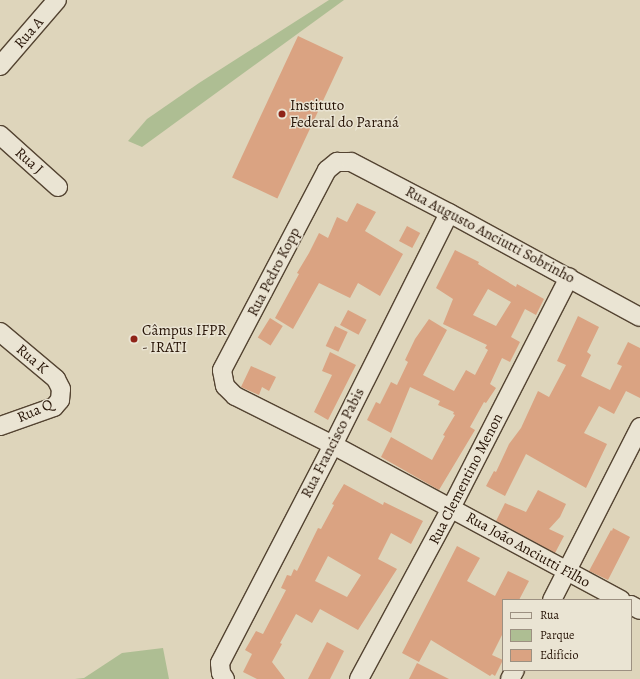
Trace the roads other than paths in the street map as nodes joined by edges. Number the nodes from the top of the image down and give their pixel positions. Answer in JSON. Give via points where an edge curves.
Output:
{"nodes":[{"id":1,"x":57,"y":0,"type":"edge"},
{"id":2,"x":0,"y":66,"type":"edge"},
{"id":3,"x":0,"y":135,"type":"edge"},
{"id":4,"x":337,"y":162,"type":"joint"},
{"id":5,"x":58,"y":187,"type":"dead end"},
{"id":6,"x":449,"y":213,"type":"junction"},
{"id":7,"x":569,"y":277,"type":"junction"},
{"id":8,"x":640,"y":317,"type":"edge"},
{"id":9,"x":0,"y":332,"type":"edge"},
{"id":10,"x":225,"y":386,"type":"joint"},
{"id":11,"x":61,"y":389,"type":"joint"},
{"id":12,"x":0,"y":426,"type":"edge"},
{"id":13,"x":640,"y":427,"type":"edge"},
{"id":14,"x":333,"y":445,"type":"junction"},
{"id":15,"x":451,"y":508,"type":"junction"},
{"id":16,"x":567,"y":571,"type":"junction"},
{"id":17,"x":553,"y":599,"type":"edge"},
{"id":18,"x":619,"y":599,"type":"edge"},
{"id":19,"x":223,"y":676,"type":"edge"},
{"id":20,"x":359,"y":679,"type":"edge"}],
"edges":[{"from":1,"to":2,"type":"street","name":"Rua A"},
{"from":3,"to":5,"type":"street","name":"Rua J"},
{"from":4,"to":6,"type":"street","name":"Rua Augusto Anciutti Sobrinho","via":[[351,162]]},
{"from":4,"to":10,"type":"street","name":"Rua Pedro Kopp","via":[[327,170],[222,370]]},
{"from":6,"to":7,"type":"street","name":"Rua Augusto Anciutti Sobrinho"},
{"from":6,"to":14,"type":"street","name":"Rua Francisco Pabis"},
{"from":7,"to":8,"type":"street","name":"Rua Augusto Anciutti Sobrinho"},
{"from":7,"to":15,"type":"street","name":"Rua Clementino Menon"},
{"from":9,"to":11,"type":"street","name":"Rua K","via":[[56,380]]},
{"from":10,"to":14,"type":"street","name":"Rua João Anciutti Filho","via":[[235,396]]},
{"from":11,"to":12,"type":"street","name":"Rua Q","via":[[60,400],[54,407]]},
{"from":13,"to":16,"type":"street"},
{"from":14,"to":15,"type":"street","name":"Rua João Anciutti Filho"},
{"from":14,"to":19,"type":"street","name":"Rua Francisco Pabis","via":[[220,663]]},
{"from":15,"to":16,"type":"street","name":"Rua João Anciutti Filho"},
{"from":15,"to":20,"type":"street","name":"Rua Clementino Menon"},
{"from":16,"to":17,"type":"street"},
{"from":16,"to":18,"type":"street","name":"Rua João Anciutti Filho"}]}
